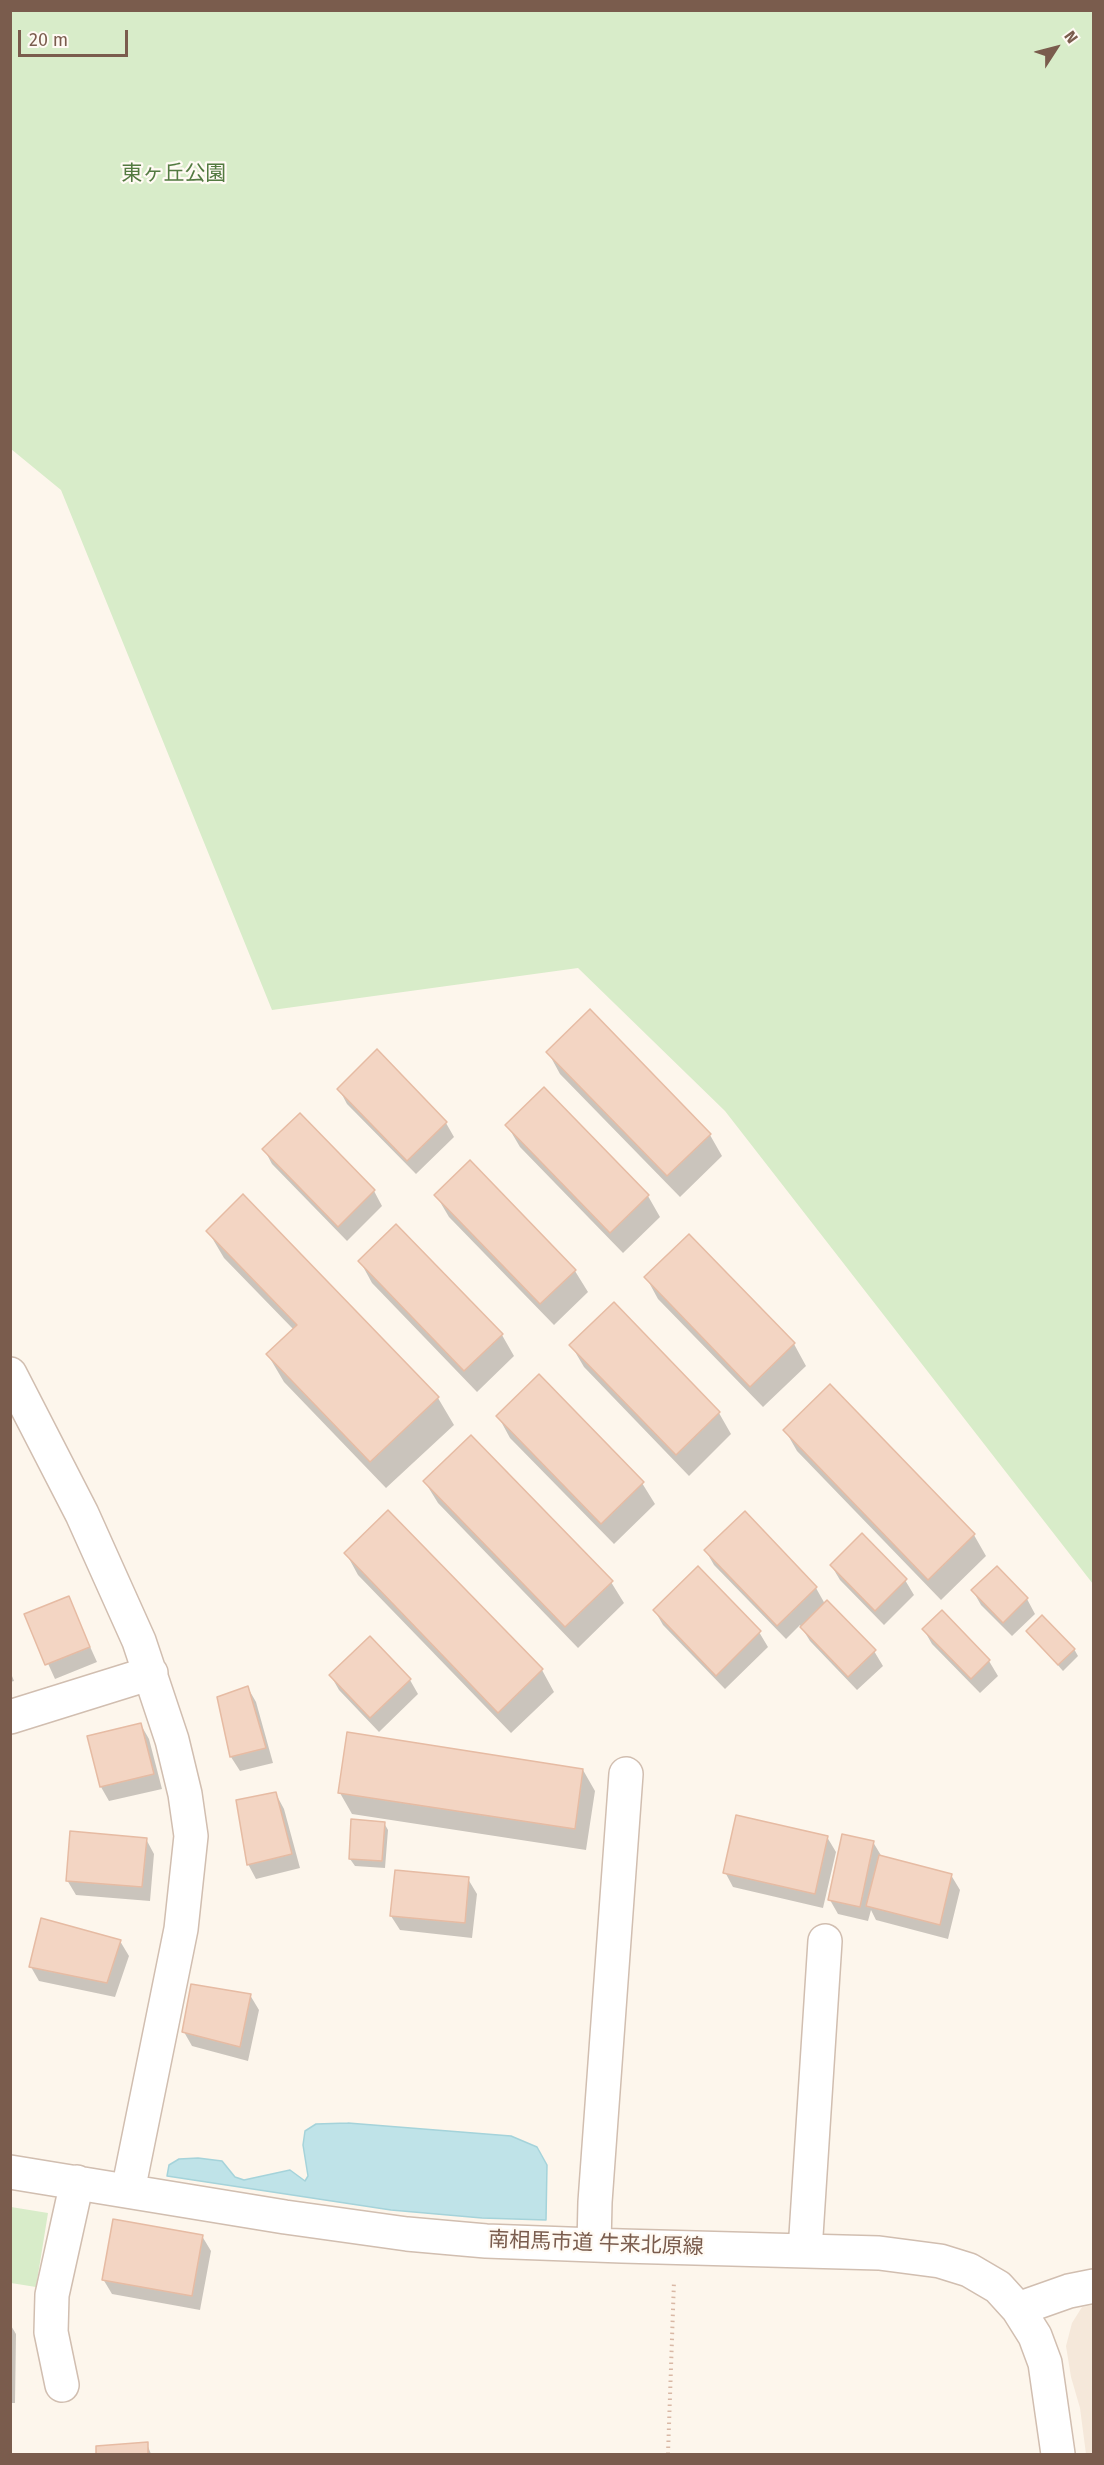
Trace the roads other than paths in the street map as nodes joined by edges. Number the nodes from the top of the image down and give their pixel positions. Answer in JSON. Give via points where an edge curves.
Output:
{"nodes":[{"id":1,"x":10,"y":1374,"type":"edge"},
{"id":2,"x":151,"y":1673,"type":"junction"},
{"id":3,"x":10,"y":1717,"type":"edge"},
{"id":4,"x":626,"y":1774,"type":"dead end"},
{"id":5,"x":825,"y":1941,"type":"dead end"},
{"id":6,"x":10,"y":2172,"type":"edge"},
{"id":7,"x":77,"y":2182,"type":"junction"},
{"id":8,"x":128,"y":2191,"type":"junction"},
{"id":9,"x":594,"y":2245,"type":"junction"},
{"id":10,"x":805,"y":2251,"type":"junction"},
{"id":11,"x":1094,"y":2286,"type":"edge"},
{"id":12,"x":1018,"y":2308,"type":"junction"},
{"id":13,"x":62,"y":2385,"type":"dead end"},
{"id":14,"x":1058,"y":2454,"type":"edge"}],
"edges":[{"from":1,"to":2,"type":"street","via":[[81,1514]]},
{"from":2,"to":3,"type":"street"},
{"from":2,"to":8,"type":"street","via":[[172,1740],[191,1836],[181,1929]]},
{"from":4,"to":9,"type":"street"},
{"from":5,"to":10,"type":"street"},
{"from":6,"to":7,"type":"street","name":"南相馬市道 牛来北原線"},
{"from":7,"to":8,"type":"street","name":"南相馬市道 牛来北原線"},
{"from":7,"to":13,"type":"street","via":[[52,2295],[51,2332]]},
{"from":8,"to":9,"type":"street","name":"南相馬市道 牛来北原線","via":[[407,2234]]},
{"from":9,"to":10,"type":"street","name":"南相馬市道 牛来北原線"},
{"from":10,"to":12,"type":"street","name":"南相馬市道 牛来北原線","via":[[879,2253],[940,2261],[969,2270],[998,2287]]},
{"from":11,"to":12,"type":"street"},
{"from":12,"to":14,"type":"street","name":"南相馬市道 牛来北原線","via":[[1046,2363]]}]}
